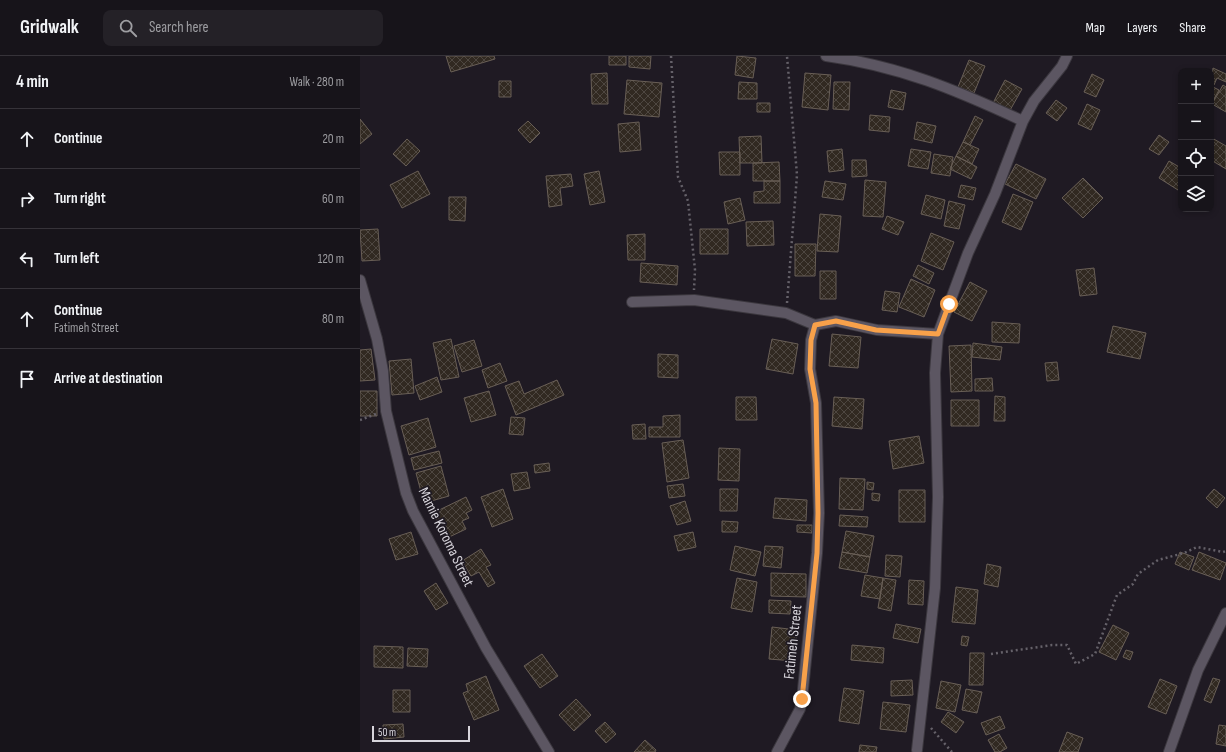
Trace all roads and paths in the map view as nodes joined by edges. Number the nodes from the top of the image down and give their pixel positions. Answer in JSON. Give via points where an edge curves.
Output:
{"nodes":[{"id":1,"x":671,"y":56,"type":"edge"},
{"id":2,"x":787,"y":56,"type":"edge"},
{"id":3,"x":826,"y":56,"type":"edge"},
{"id":4,"x":1067,"y":56,"type":"edge"},
{"id":5,"x":1024,"y":121,"type":"junction"},
{"id":6,"x":360,"y":280,"type":"edge"},
{"id":7,"x":694,"y":300,"type":"junction"},
{"id":8,"x":632,"y":302,"type":"dead end"},
{"id":9,"x":786,"y":313,"type":"junction"},
{"id":10,"x":815,"y":325,"type":"junction"},
{"id":11,"x":938,"y":334,"type":"junction"},
{"id":12,"x":386,"y":411,"type":"junction"},
{"id":13,"x":360,"y":420,"type":"edge"},
{"id":14,"x":1226,"y":551,"type":"edge"},
{"id":15,"x":1226,"y":613,"type":"edge"},
{"id":16,"x":990,"y":654,"type":"dead end"},
{"id":17,"x":922,"y":717,"type":"junction"},
{"id":18,"x":918,"y":750,"type":"dead end"},
{"id":19,"x":548,"y":752,"type":"edge"},
{"id":20,"x":777,"y":752,"type":"edge"},
{"id":21,"x":952,"y":752,"type":"edge"},
{"id":22,"x":1170,"y":752,"type":"edge"}],
"edges":[{"from":1,"to":7,"type":"path","via":[[678,177],[688,202],[695,270]]},
{"from":2,"to":9,"type":"path","via":[[797,175]]},
{"from":3,"to":5,"type":"street","via":[[876,64],[915,75]]},
{"from":4,"to":5,"type":"street","via":[[1034,101]]},
{"from":5,"to":11,"type":"street","via":[[968,253]]},
{"from":6,"to":12,"type":"street","name":"Mamie Koroma Street","via":[[383,371]]},
{"from":7,"to":8,"type":"street"},
{"from":7,"to":9,"type":"street"},
{"from":9,"to":10,"type":"street"},
{"from":10,"to":11,"type":"street","via":[[836,321],[876,330]]},
{"from":10,"to":20,"type":"street","name":"Fatimeh Street","via":[[811,340],[810,369],[816,403],[818,442],[817,553],[800,709]]},
{"from":11,"to":17,"type":"street","via":[[935,373],[938,489],[935,588]]},
{"from":12,"to":13,"type":"path"},
{"from":12,"to":19,"type":"street","name":"Mamie Koroma Street","via":[[406,493],[413,511],[486,648]]},
{"from":14,"to":16,"type":"path","via":[[1197,547],[1158,560],[1138,574],[1133,584],[1118,595],[1095,654],[1076,664],[1068,645]]},
{"from":15,"to":22,"type":"street","via":[[1198,670]]},
{"from":17,"to":18,"type":"street"},
{"from":17,"to":21,"type":"path"}]}
